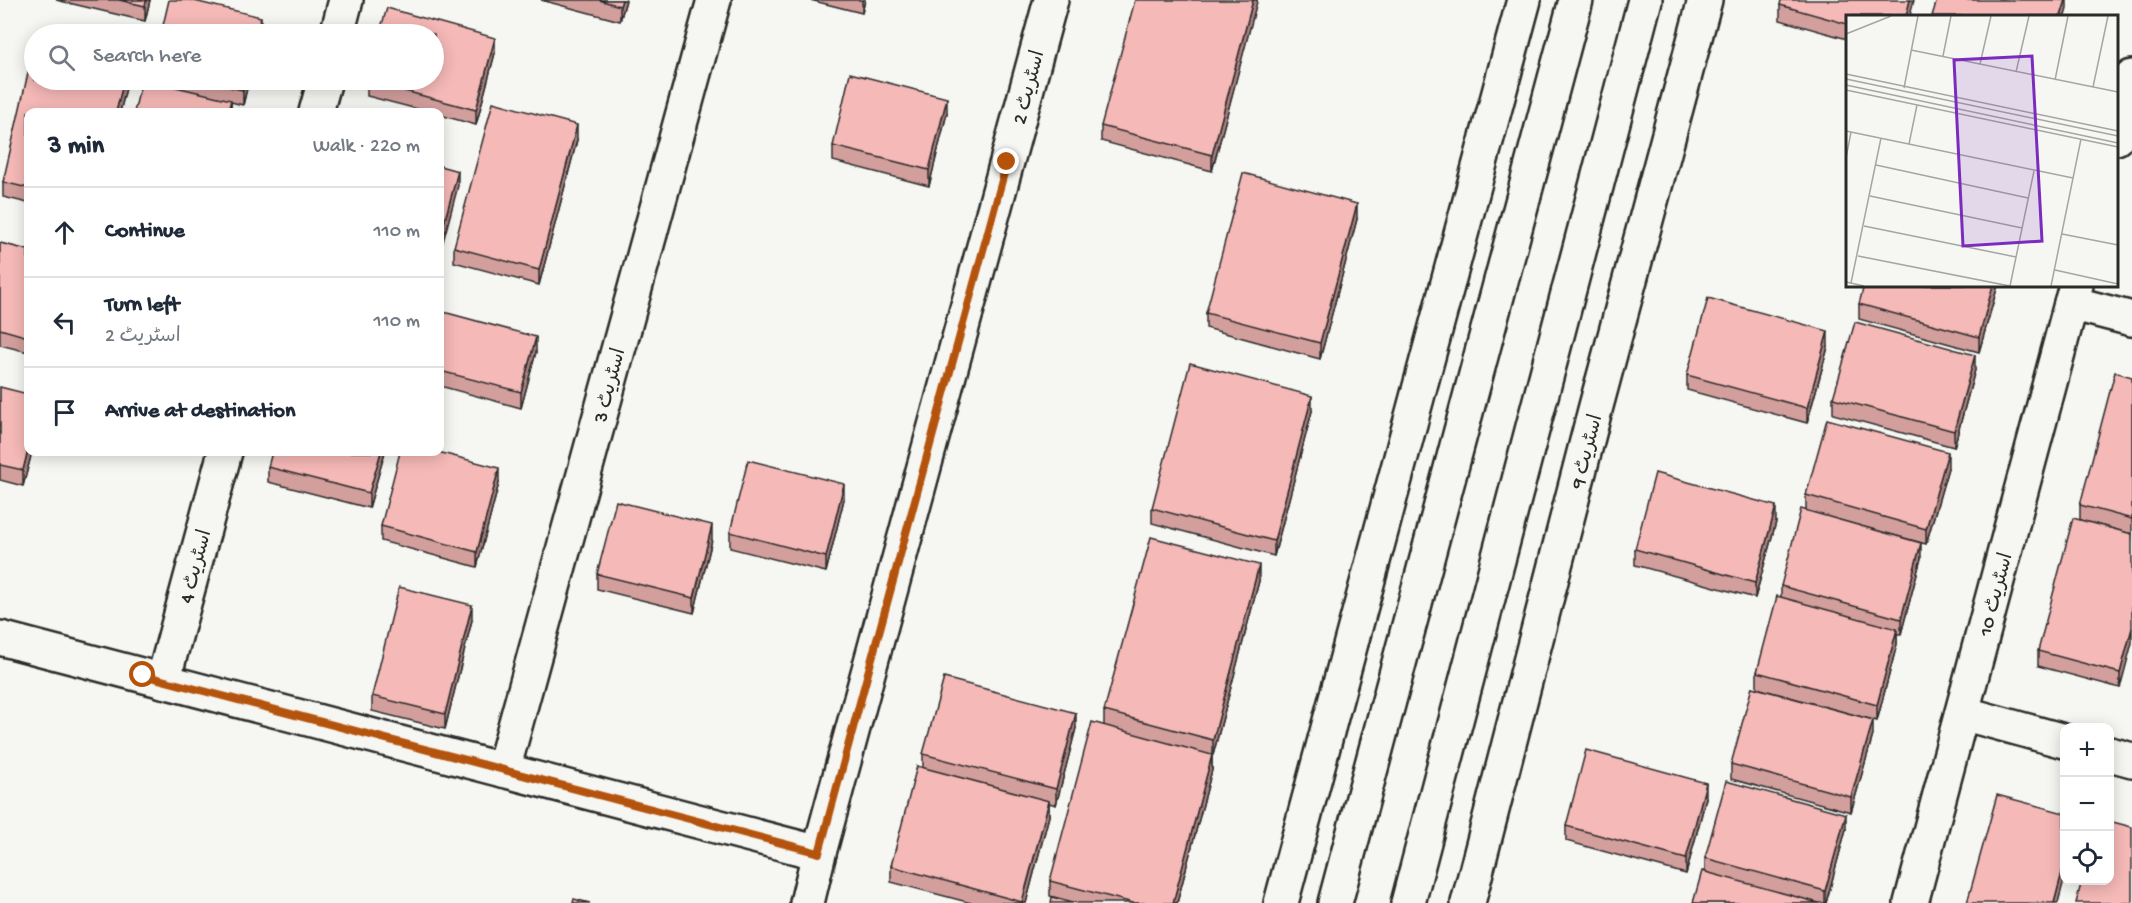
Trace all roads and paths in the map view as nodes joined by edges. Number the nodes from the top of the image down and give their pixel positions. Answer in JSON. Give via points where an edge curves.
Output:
{"nodes":[{"id":1,"x":346,"y":0,"type":"edge"},
{"id":2,"x":714,"y":0,"type":"edge"},
{"id":3,"x":1050,"y":0,"type":"edge"},
{"id":4,"x":1524,"y":0,"type":"edge"},
{"id":5,"x":1576,"y":0,"type":"edge"},
{"id":6,"x":1645,"y":0,"type":"edge"},
{"id":7,"x":1705,"y":0,"type":"edge"},
{"id":8,"x":340,"y":24,"type":"edge"},
{"id":9,"x":2132,"y":76,"type":"edge"},
{"id":10,"x":322,"y":90,"type":"edge"},
{"id":11,"x":317,"y":108,"type":"edge"},
{"id":12,"x":2117,"y":131,"type":"edge"},
{"id":13,"x":2074,"y":294,"type":"edge"},
{"id":14,"x":2132,"y":319,"type":"edge"},
{"id":15,"x":224,"y":456,"type":"edge"},
{"id":16,"x":0,"y":638,"type":"edge"},
{"id":17,"x":163,"y":681,"type":"junction"},
{"id":18,"x":1962,"y":712,"type":"junction"},
{"id":19,"x":2060,"y":740,"type":"edge"},
{"id":20,"x":2114,"y":755,"type":"edge"},
{"id":21,"x":2132,"y":760,"type":"edge"},
{"id":22,"x":503,"y":770,"type":"junction"},
{"id":23,"x":819,"y":853,"type":"junction"},
{"id":24,"x":807,"y":903,"type":"edge"},
{"id":25,"x":1281,"y":903,"type":"edge"},
{"id":26,"x":1335,"y":903,"type":"edge"},
{"id":27,"x":1408,"y":903,"type":"edge"},
{"id":28,"x":1468,"y":903,"type":"edge"},
{"id":29,"x":1911,"y":903,"type":"edge"}],
"edges":[{"from":1,"to":8,"type":"street"},
{"from":2,"to":22,"type":"street","name":"اسٹریٹ 3"},
{"from":3,"to":23,"type":"street","name":"اسٹریٹ 2"},
{"from":4,"to":25,"type":"street"},
{"from":5,"to":26,"type":"street"},
{"from":6,"to":27,"type":"street"},
{"from":7,"to":28,"type":"street","name":"اسٹریٹ 9"},
{"from":9,"to":12,"type":"street"},
{"from":10,"to":11,"type":"street"},
{"from":13,"to":14,"type":"street"},
{"from":13,"to":18,"type":"street","name":"اسٹریٹ 10"},
{"from":15,"to":17,"type":"street","name":"اسٹریٹ 4"},
{"from":16,"to":17,"type":"street"},
{"from":17,"to":22,"type":"street"},
{"from":18,"to":19,"type":"street"},
{"from":18,"to":29,"type":"street","name":"اسٹریٹ 10"},
{"from":20,"to":21,"type":"street"},
{"from":22,"to":23,"type":"street"},
{"from":23,"to":24,"type":"street","name":"اسٹریٹ 2"}]}
